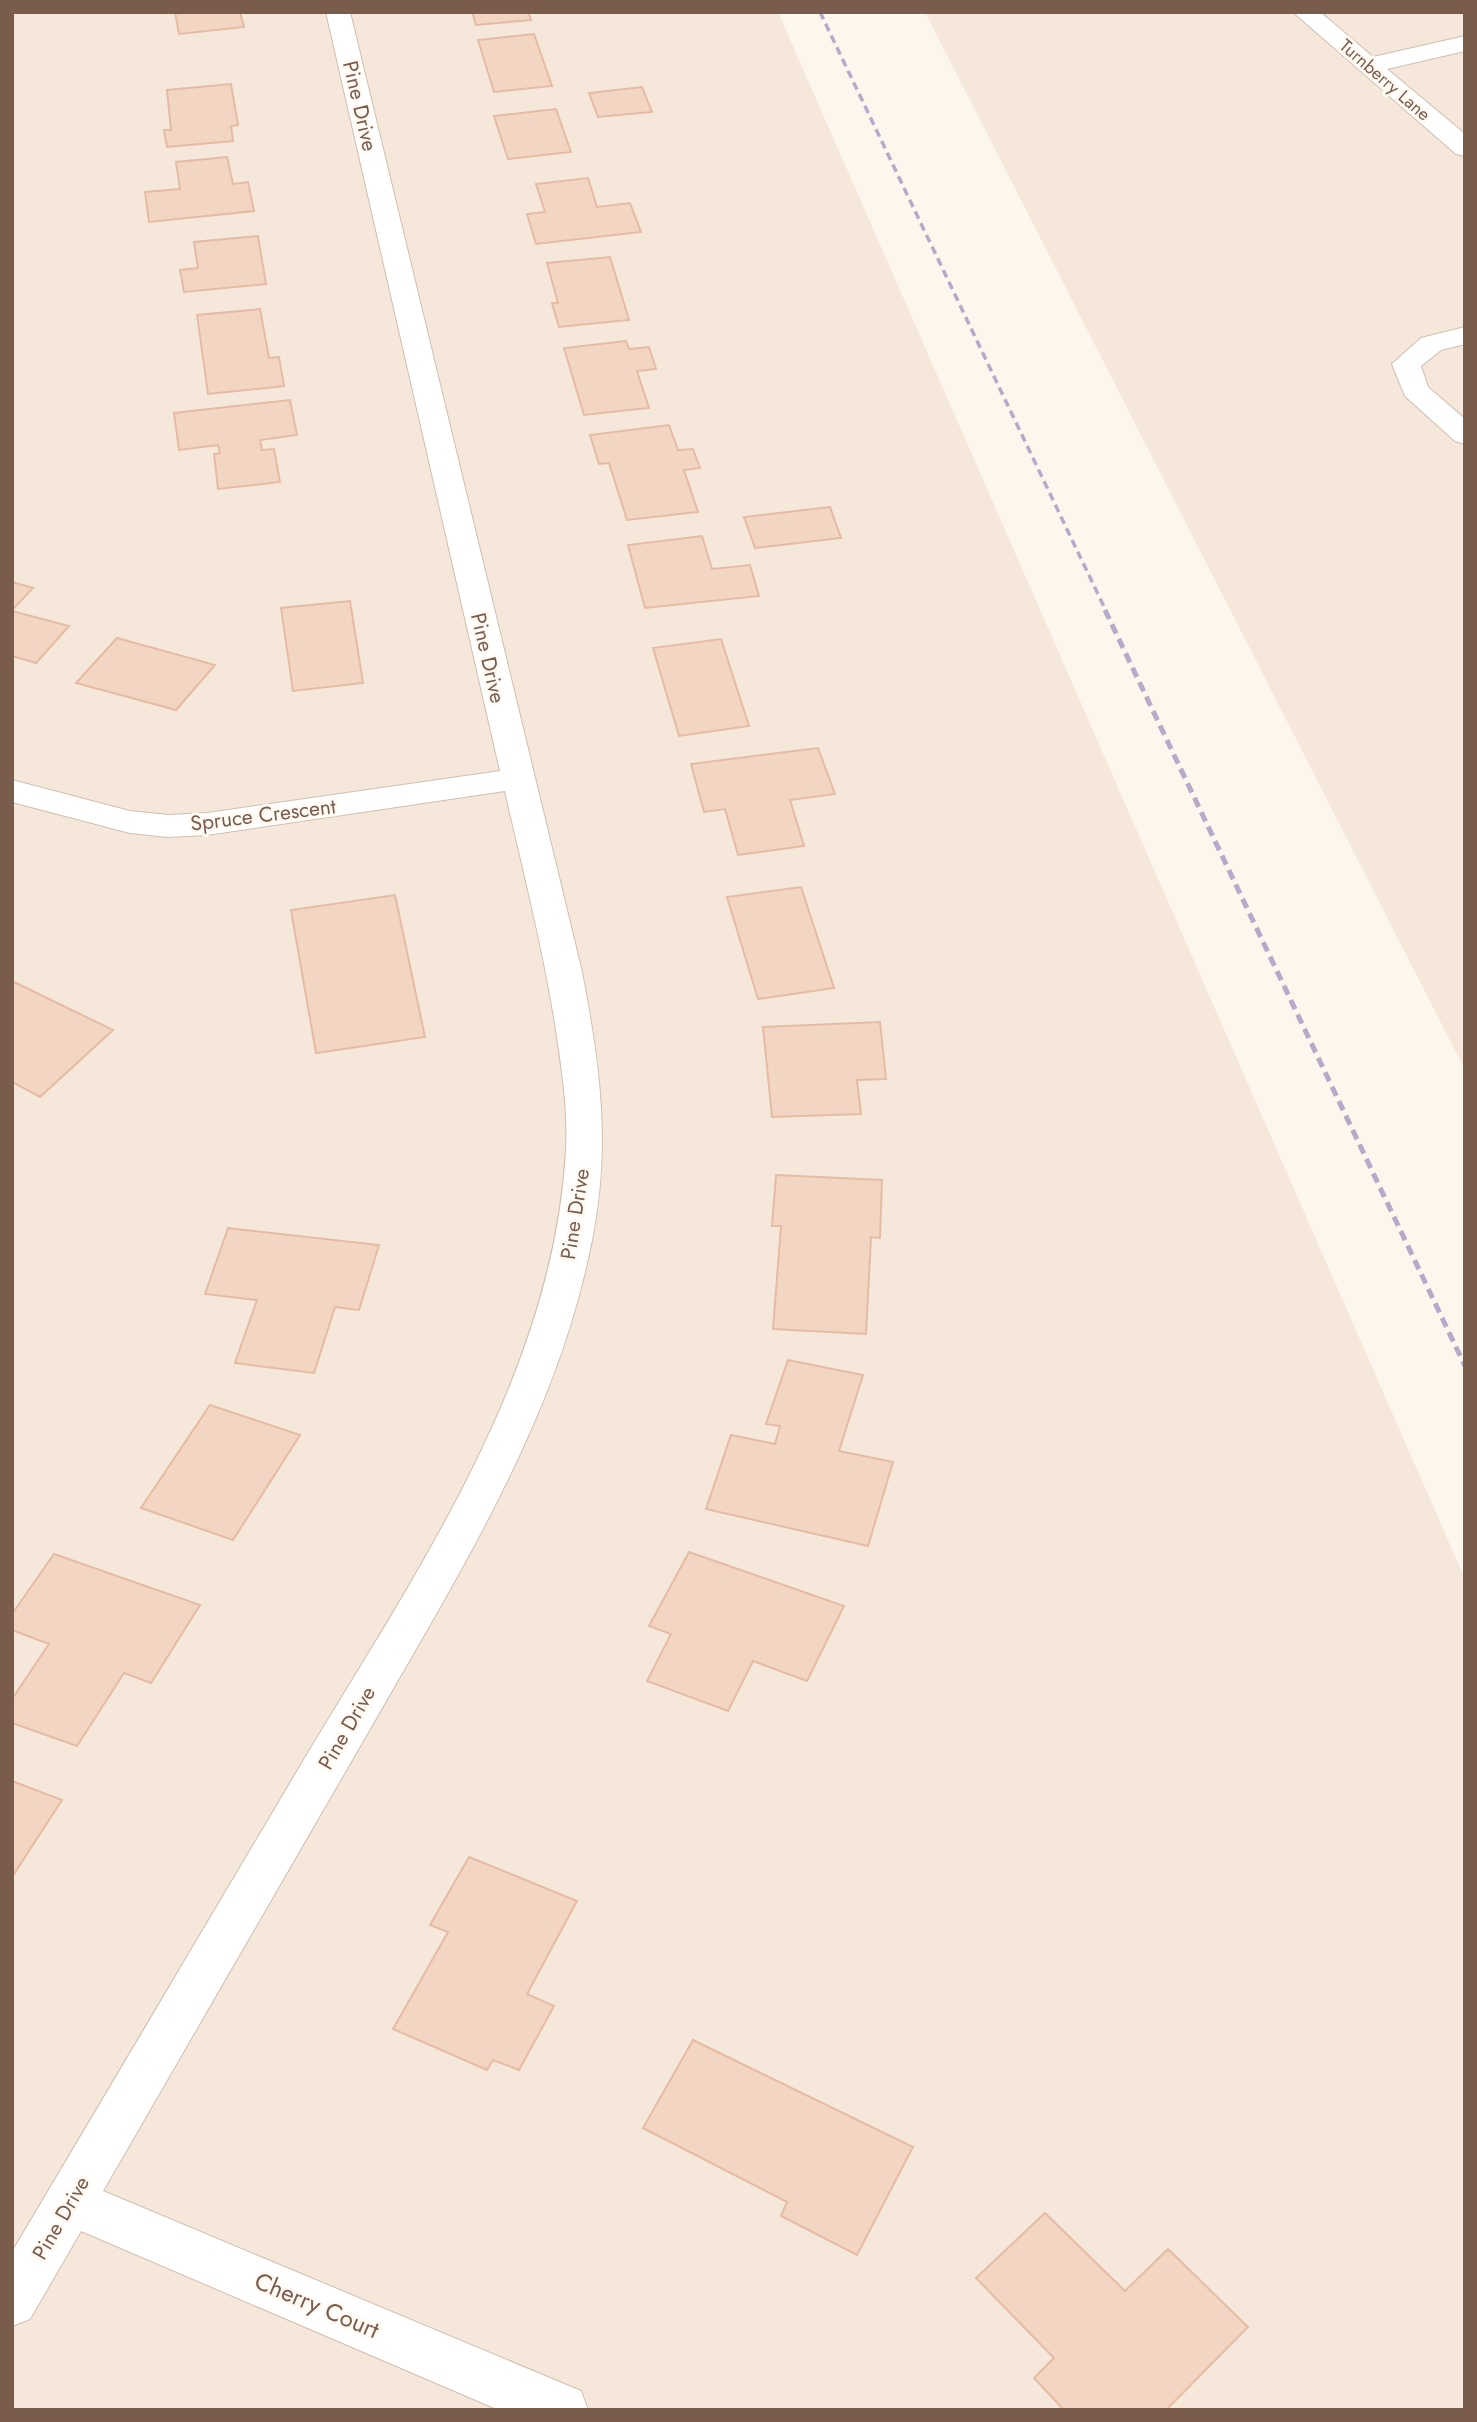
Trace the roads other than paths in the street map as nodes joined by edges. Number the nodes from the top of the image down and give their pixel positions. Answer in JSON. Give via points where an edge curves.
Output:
{"nodes":[{"id":1,"x":338,"y":12,"type":"edge"},
{"id":2,"x":1305,"y":12,"type":"edge"},
{"id":3,"x":1465,"y":43,"type":"edge"},
{"id":4,"x":1368,"y":65,"type":"junction"},
{"id":5,"x":1465,"y":148,"type":"edge"},
{"id":6,"x":1465,"y":335,"type":"edge"},
{"id":7,"x":1465,"y":435,"type":"edge"},
{"id":8,"x":516,"y":779,"type":"junction"},
{"id":9,"x":12,"y":790,"type":"edge"},
{"id":10,"x":71,"y":2203,"type":"junction"},
{"id":11,"x":12,"y":2301,"type":"edge"},
{"id":12,"x":562,"y":2410,"type":"edge"}],
"edges":[{"from":1,"to":8,"type":"street","name":"Pine Drive"},
{"from":2,"to":4,"type":"street","name":"Turnberry Lane"},
{"from":3,"to":4,"type":"street"},
{"from":4,"to":5,"type":"street","name":"Turnberry Lane"},
{"from":6,"to":7,"type":"street","via":[[1431,344],[1406,365],[1415,390]]},
{"from":8,"to":9,"type":"street","name":"Spruce Crescent","via":[[168,826],[130,822]]},
{"from":8,"to":10,"type":"street","name":"Pine Drive","via":[[578,1047],[585,1138],[577,1224],[558,1305],[491,1474]]},
{"from":10,"to":11,"type":"street","name":"Pine Drive"},
{"from":10,"to":12,"type":"street","name":"Cherry Court"}]}
